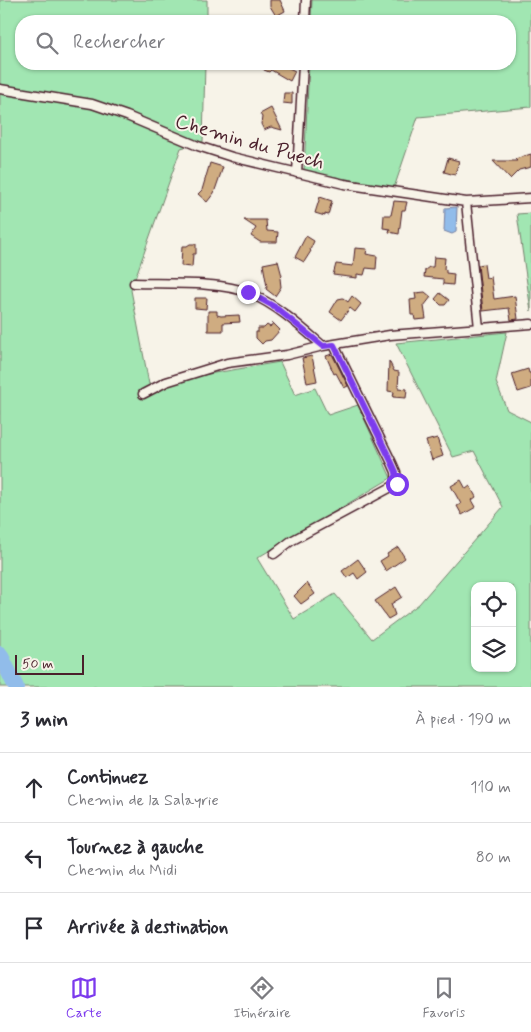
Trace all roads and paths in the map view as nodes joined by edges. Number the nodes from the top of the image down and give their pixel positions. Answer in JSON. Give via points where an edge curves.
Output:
{"nodes":[{"id":1,"x":306,"y":0,"type":"edge"},
{"id":2,"x":305,"y":15,"type":"edge"},
{"id":3,"x":303,"y":70,"type":"edge"},
{"id":4,"x":0,"y":89,"type":"edge"},
{"id":5,"x":297,"y":173,"type":"junction"},
{"id":6,"x":531,"y":198,"type":"edge"},
{"id":7,"x":466,"y":202,"type":"junction"},
{"id":8,"x":134,"y":283,"type":"dead end"},
{"id":9,"x":531,"y":324,"type":"edge"},
{"id":10,"x":479,"y":328,"type":"junction"},
{"id":11,"x":334,"y":345,"type":"junction"},
{"id":12,"x":323,"y":346,"type":"junction"},
{"id":13,"x":143,"y":394,"type":"dead end"},
{"id":14,"x":274,"y":554,"type":"dead end"}],
"edges":[{"from":1,"to":2,"type":"street"},
{"from":3,"to":5,"type":"street"},
{"from":4,"to":5,"type":"street","name":"Chemin du Puech","via":[[92,104],[198,146]]},
{"from":5,"to":7,"type":"street","name":"Chemin du Puech","via":[[344,184]]},
{"from":6,"to":7,"type":"street","name":"Chemin du Puech"},
{"from":7,"to":10,"type":"street"},
{"from":8,"to":12,"type":"street","via":[[216,286],[248,292],[275,307]]},
{"from":9,"to":10,"type":"street"},
{"from":10,"to":11,"type":"street","via":[[390,335]]},
{"from":11,"to":12,"type":"street"},
{"from":11,"to":14,"type":"street","via":[[392,463],[397,484],[291,541]]},
{"from":12,"to":13,"type":"street","via":[[287,355],[227,363],[166,382]]}]}
